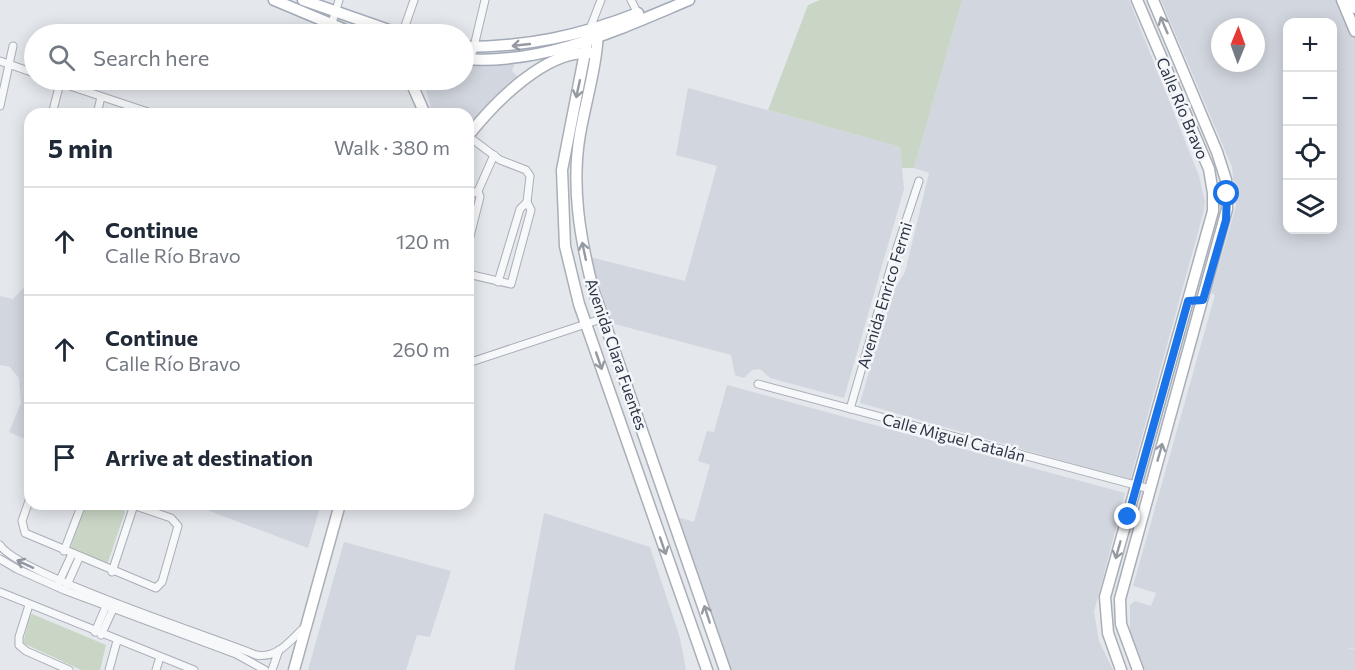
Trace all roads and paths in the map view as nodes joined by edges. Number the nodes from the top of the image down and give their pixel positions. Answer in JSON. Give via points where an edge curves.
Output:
{"nodes":[{"id":1,"x":274,"y":0,"type":"edge"},
{"id":2,"x":303,"y":0,"type":"edge"},
{"id":3,"x":339,"y":0,"type":"edge"},
{"id":4,"x":414,"y":0,"type":"edge"},
{"id":5,"x":485,"y":0,"type":"edge"},
{"id":6,"x":601,"y":0,"type":"edge"},
{"id":7,"x":631,"y":0,"type":"edge"},
{"id":8,"x":671,"y":0,"type":"edge"},
{"id":9,"x":689,"y":0,"type":"edge"},
{"id":10,"x":1137,"y":0,"type":"edge"},
{"id":11,"x":1153,"y":0,"type":"edge"},
{"id":12,"x":1342,"y":0,"type":"edge"},
{"id":13,"x":1352,"y":0,"type":"edge"},
{"id":14,"x":1355,"y":8,"type":"edge"},
{"id":15,"x":638,"y":14,"type":"junction"},
{"id":16,"x":334,"y":18,"type":"junction"},
{"id":17,"x":342,"y":24,"type":"edge"},
{"id":18,"x":358,"y":24,"type":"edge"},
{"id":19,"x":406,"y":24,"type":"edge"},
{"id":20,"x":474,"y":30,"type":"edge"},
{"id":21,"x":1355,"y":31,"type":"edge"},
{"id":22,"x":592,"y":41,"type":"junction"},
{"id":23,"x":13,"y":46,"type":"dead end"},
{"id":24,"x":474,"y":47,"type":"edge"},
{"id":25,"x":474,"y":59,"type":"edge"},
{"id":26,"x":0,"y":61,"type":"edge"},
{"id":27,"x":9,"y":64,"type":"junction"},
{"id":28,"x":24,"y":69,"type":"edge"},
{"id":29,"x":58,"y":90,"type":"edge"},
{"id":30,"x":80,"y":90,"type":"edge"},
{"id":31,"x":414,"y":90,"type":"edge"},
{"id":32,"x":101,"y":97,"type":"junction"},
{"id":33,"x":0,"y":106,"type":"edge"},
{"id":34,"x":54,"y":108,"type":"edge"},
{"id":35,"x":98,"y":108,"type":"edge"},
{"id":36,"x":131,"y":108,"type":"edge"},
{"id":37,"x":422,"y":108,"type":"edge"},
{"id":38,"x":474,"y":130,"type":"edge"},
{"id":39,"x":474,"y":140,"type":"edge"},
{"id":40,"x":494,"y":155,"type":"junction"},
{"id":41,"x":919,"y":181,"type":"dead end"},
{"id":42,"x":478,"y":191,"type":"junction"},
{"id":43,"x":474,"y":193,"type":"edge"},
{"id":44,"x":526,"y":202,"type":"junction"},
{"id":45,"x":474,"y":220,"type":"edge"},
{"id":46,"x":474,"y":276,"type":"edge"},
{"id":47,"x":498,"y":282,"type":"junction"},
{"id":48,"x":1203,"y":300,"type":"junction"},
{"id":49,"x":1188,"y":301,"type":"junction"},
{"id":50,"x":604,"y":318,"type":"junction"},
{"id":51,"x":586,"y":326,"type":"junction"},
{"id":52,"x":474,"y":361,"type":"edge"},
{"id":53,"x":758,"y":384,"type":"dead end"},
{"id":54,"x":850,"y":409,"type":"junction"},
{"id":55,"x":1136,"y":486,"type":"junction"},
{"id":56,"x":1150,"y":489,"type":"junction"},
{"id":57,"x":25,"y":510,"type":"edge"},
{"id":58,"x":80,"y":510,"type":"edge"},
{"id":59,"x":131,"y":510,"type":"edge"},
{"id":60,"x":147,"y":510,"type":"edge"},
{"id":61,"x":338,"y":510,"type":"edge"},
{"id":62,"x":0,"y":544,"type":"edge"},
{"id":63,"x":64,"y":551,"type":"junction"},
{"id":64,"x":75,"y":556,"type":"junction"},
{"id":65,"x":0,"y":559,"type":"edge"},
{"id":66,"x":112,"y":572,"type":"junction"},
{"id":67,"x":63,"y":585,"type":"junction"},
{"id":68,"x":0,"y":592,"type":"edge"},
{"id":69,"x":111,"y":604,"type":"junction"},
{"id":70,"x":28,"y":605,"type":"junction"},
{"id":71,"x":307,"y":625,"type":"junction"},
{"id":72,"x":98,"y":634,"type":"junction"},
{"id":73,"x":117,"y":641,"type":"junction"},
{"id":74,"x":279,"y":650,"type":"junction"},
{"id":75,"x":160,"y":657,"type":"junction"},
{"id":76,"x":69,"y":670,"type":"edge"},
{"id":77,"x":109,"y":670,"type":"edge"},
{"id":78,"x":156,"y":670,"type":"edge"},
{"id":79,"x":194,"y":670,"type":"edge"},
{"id":80,"x":265,"y":670,"type":"edge"},
{"id":81,"x":272,"y":670,"type":"edge"},
{"id":82,"x":294,"y":670,"type":"edge"},
{"id":83,"x":707,"y":670,"type":"edge"},
{"id":84,"x":725,"y":670,"type":"edge"},
{"id":85,"x":1121,"y":670,"type":"edge"},
{"id":86,"x":1138,"y":670,"type":"edge"}],
"edges":[{"from":1,"to":16,"type":"street"},
{"from":2,"to":16,"type":"street"},
{"from":3,"to":16,"type":"street"},
{"from":4,"to":19,"type":"street"},
{"from":5,"to":20,"type":"street"},
{"from":6,"to":22,"type":"street"},
{"from":7,"to":15,"type":"street"},
{"from":8,"to":15,"type":"street"},
{"from":9,"to":22,"type":"street"},
{"from":10,"to":49,"type":"street","name":"Calle Río Bravo","via":[[1212,180],[1213,211]]},
{"from":48,"to":11,"type":"street","name":"Calle Río Bravo","one_way":true,"via":[[1226,220],[1226,180]]},
{"from":12,"to":21,"type":"street"},
{"from":13,"to":14,"type":"street"},
{"from":15,"to":22,"type":"street"},
{"from":16,"to":17,"type":"street"},
{"from":16,"to":18,"type":"street"},
{"from":22,"to":24,"type":"street","one_way":true},
{"from":22,"to":25,"type":"street","via":[[524,56]]},
{"from":22,"to":38,"type":"street","via":[[540,68]]},
{"from":50,"to":22,"type":"street","name":"Avenida Clara Fuentes","one_way":true,"via":[[585,259],[576,195]]},
{"from":22,"to":51,"type":"street","name":"Avenida Clara Fuentes","one_way":true,"via":[[567,143],[562,199],[571,278]]},
{"from":23,"to":27,"type":"street"},
{"from":26,"to":27,"type":"street"},
{"from":27,"to":28,"type":"street"},
{"from":27,"to":33,"type":"street"},
{"from":29,"to":34,"type":"street"},
{"from":30,"to":32,"type":"street"},
{"from":31,"to":37,"type":"street"},
{"from":32,"to":35,"type":"street"},
{"from":32,"to":36,"type":"street"},
{"from":39,"to":40,"type":"street"},
{"from":40,"to":42,"type":"street"},
{"from":40,"to":44,"type":"street","via":[[529,172]]},
{"from":41,"to":54,"type":"street","name":"Avenida Enrico Fermi"},
{"from":42,"to":43,"type":"street"},
{"from":42,"to":45,"type":"street"},
{"from":44,"to":47,"type":"street","via":[[520,209]]},
{"from":44,"to":47,"type":"street","via":[[531,210],[512,284]]},
{"from":46,"to":47,"type":"street"},
{"from":48,"to":49,"type":"street"},
{"from":56,"to":48,"type":"street","name":"Calle Río Bravo","one_way":true},
{"from":49,"to":55,"type":"street","name":"Calle Río Bravo"},
{"from":50,"to":51,"type":"street"},
{"from":84,"to":50,"type":"street","name":"Avenida Clara Fuentes","one_way":true},
{"from":51,"to":52,"type":"street"},
{"from":51,"to":83,"type":"street","name":"Avenida Clara Fuentes","one_way":true},
{"from":53,"to":54,"type":"street","name":"Calle Miguel Catalán"},
{"from":54,"to":55,"type":"street","name":"Calle Miguel Catalán"},
{"from":55,"to":56,"type":"street","name":"Calle Miguel Catalán"},
{"from":55,"to":85,"type":"street","name":"Calle Río Bravo","one_way":true,"via":[[1105,604],[1108,633]]},
{"from":56,"to":86,"type":"street","name":"Calle Río Bravo","via":[[1119,599],[1121,624]]},
{"from":57,"to":63,"type":"street","via":[[21,521],[26,533]]},
{"from":58,"to":63,"type":"street"},
{"from":59,"to":66,"type":"street"},
{"from":60,"to":66,"type":"street","via":[[171,518],[177,526],[162,582],[159,587],[151,587]]},
{"from":61,"to":71,"type":"street"},
{"from":67,"to":62,"type":"street","one_way":true,"via":[[12,558]]},
{"from":63,"to":64,"type":"street"},
{"from":64,"to":66,"type":"street"},
{"from":64,"to":67,"type":"street"},
{"from":65,"to":67,"type":"street"},
{"from":67,"to":69,"type":"street"},
{"from":68,"to":70,"type":"street"},
{"from":69,"to":72,"type":"street"},
{"from":69,"to":74,"type":"street","via":[[256,655]]},
{"from":69,"to":80,"type":"street","via":[[255,662]]},
{"from":70,"to":72,"type":"street"},
{"from":70,"to":76,"type":"street","via":[[19,645]]},
{"from":71,"to":74,"type":"street"},
{"from":71,"to":82,"type":"street"},
{"from":72,"to":73,"type":"street"},
{"from":73,"to":75,"type":"street"},
{"from":73,"to":77,"type":"street"},
{"from":74,"to":81,"type":"street"},
{"from":75,"to":78,"type":"street"},
{"from":75,"to":79,"type":"street"}]}
